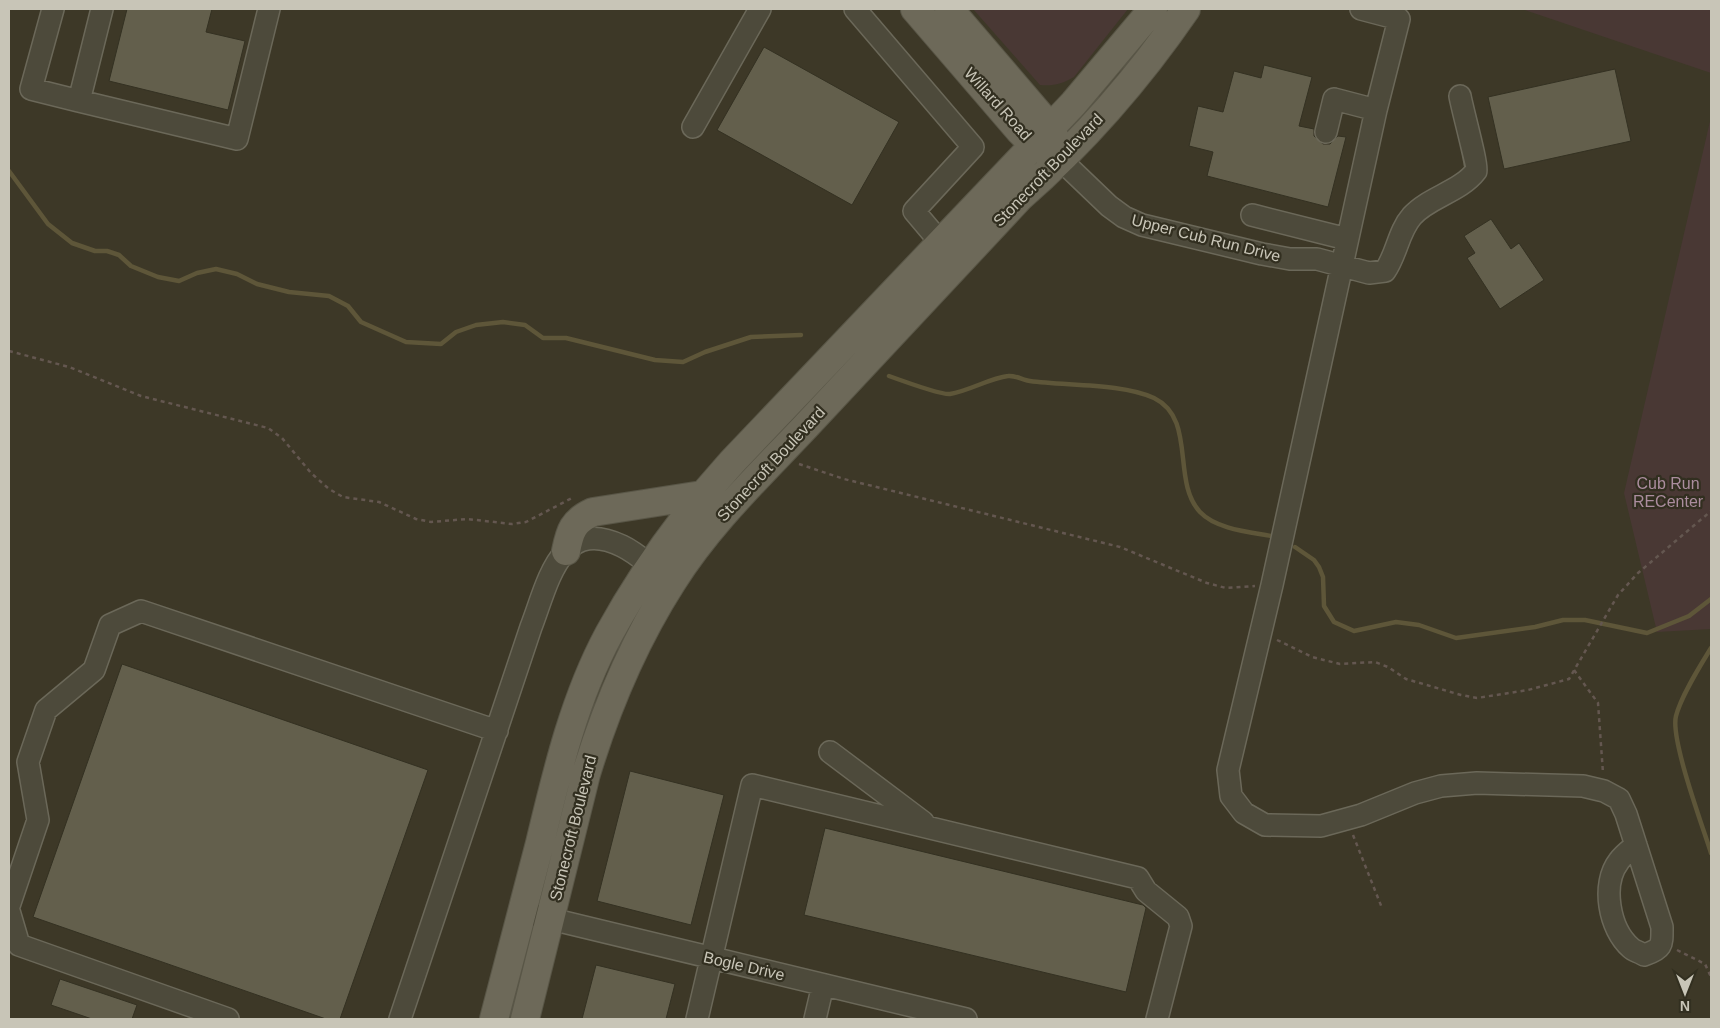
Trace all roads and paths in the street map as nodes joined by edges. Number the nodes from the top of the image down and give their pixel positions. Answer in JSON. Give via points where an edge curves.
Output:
{"nodes":[{"id":1,"x":53,"y":9,"type":"edge"},
{"id":2,"x":102,"y":9,"type":"edge"},
{"id":3,"x":269,"y":9,"type":"edge"},
{"id":4,"x":760,"y":9,"type":"edge"},
{"id":5,"x":855,"y":9,"type":"edge"},
{"id":6,"x":915,"y":9,"type":"edge"},
{"id":7,"x":949,"y":9,"type":"edge"},
{"id":8,"x":1153,"y":9,"type":"edge"},
{"id":9,"x":1186,"y":9,"type":"edge"},
{"id":10,"x":1361,"y":9,"type":"edge"},
{"id":11,"x":1460,"y":96,"type":"dead end"},
{"id":12,"x":79,"y":101,"type":"junction"},
{"id":13,"x":1376,"y":110,"type":"junction"},
{"id":14,"x":693,"y":127,"type":"dead end"},
{"id":15,"x":1326,"y":132,"type":"dead end"},
{"id":16,"x":1042,"y":135,"type":"junction"},
{"id":17,"x":1062,"y":161,"type":"junction"},
{"id":18,"x":1252,"y":215,"type":"dead end"},
{"id":19,"x":1347,"y":239,"type":"junction"},
{"id":20,"x":941,"y":242,"type":"junction"},
{"id":21,"x":1341,"y":266,"type":"junction"},
{"id":22,"x":9,"y":351,"type":"edge"},
{"id":23,"x":798,"y":464,"type":"dead end"},
{"id":24,"x":702,"y":495,"type":"junction"},
{"id":25,"x":574,"y":497,"type":"dead end"},
{"id":26,"x":1711,"y":511,"type":"edge"},
{"id":27,"x":566,"y":551,"type":"junction"},
{"id":28,"x":650,"y":566,"type":"junction"},
{"id":29,"x":672,"y":581,"type":"junction"},
{"id":30,"x":1272,"y":585,"type":"junction"},
{"id":31,"x":1259,"y":631,"type":"junction"},
{"id":32,"x":1574,"y":670,"type":"junction"},
{"id":33,"x":496,"y":731,"type":"junction"},
{"id":34,"x":830,"y":752,"type":"dead end"},
{"id":35,"x":1604,"y":791,"type":"junction"},
{"id":36,"x":931,"y":828,"type":"junction"},
{"id":37,"x":1352,"y":833,"type":"dead end"},
{"id":38,"x":1636,"y":845,"type":"junction"},
{"id":39,"x":9,"y":906,"type":"edge"},
{"id":40,"x":1382,"y":908,"type":"dead end"},
{"id":41,"x":9,"y":911,"type":"edge"},
{"id":42,"x":522,"y":912,"type":"junction"},
{"id":43,"x":550,"y":920,"type":"junction"},
{"id":44,"x":1662,"y":943,"type":"junction"},
{"id":45,"x":14,"y":947,"type":"edge"},
{"id":46,"x":711,"y":959,"type":"junction"},
{"id":47,"x":1711,"y":977,"type":"edge"},
{"id":48,"x":822,"y":985,"type":"junction"},
{"id":49,"x":228,"y":1019,"type":"edge"},
{"id":50,"x":400,"y":1019,"type":"edge"},
{"id":51,"x":494,"y":1019,"type":"edge"},
{"id":52,"x":525,"y":1019,"type":"edge"},
{"id":53,"x":697,"y":1019,"type":"edge"},
{"id":54,"x":815,"y":1019,"type":"edge"},
{"id":55,"x":966,"y":1019,"type":"edge"},
{"id":56,"x":1157,"y":1019,"type":"edge"}],
"edges":[{"from":1,"to":12,"type":"street","via":[[31,89]]},
{"from":2,"to":12,"type":"street"},
{"from":3,"to":12,"type":"street","via":[[237,139]]},
{"from":4,"to":14,"type":"street"},
{"from":5,"to":20,"type":"street","via":[[973,147],[914,211]]},
{"from":6,"to":16,"type":"main road","name":"Willard Road"},
{"from":7,"to":16,"type":"main road","name":"Willard Road"},
{"from":8,"to":16,"type":"main road","name":"Stonecroft Boulevard","via":[[1074,103]]},
{"from":9,"to":17,"type":"main road","name":"Stonecroft Boulevard","via":[[1132,82]]},
{"from":10,"to":13,"type":"street","via":[[1399,19]]},
{"from":11,"to":21,"type":"street","name":"Upper Cub Run Drive","via":[[1476,171],[1412,216],[1385,271],[1369,272]]},
{"from":13,"to":15,"type":"street","via":[[1334,99]]},
{"from":13,"to":19,"type":"street"},
{"from":16,"to":17,"type":"main road","name":"Willard Road"},
{"from":16,"to":20,"type":"main road","name":"Stonecroft Boulevard"},
{"from":17,"to":21,"type":"street","name":"Upper Cub Run Drive","via":[[1109,206],[1133,222],[1262,254],[1290,259],[1317,258]]},
{"from":17,"to":29,"type":"main road","name":"Stonecroft Boulevard","via":[[1019,198],[720,518]]},
{"from":18,"to":19,"type":"street"},
{"from":19,"to":21,"type":"street"},
{"from":20,"to":24,"type":"main road","name":"Stonecroft Boulevard"},
{"from":21,"to":30,"type":"street"},
{"from":22,"to":25,"type":"path","via":[[69,367],[140,396],[268,428],[282,438],[311,474],[329,490],[343,497],[379,502],[416,519],[512,524],[526,522]]},
{"from":23,"to":30,"type":"path","via":[[844,479],[1120,546],[1175,571],[1226,588]]},
{"from":24,"to":27,"type":"main road","via":[[593,512],[579,518],[571,528]]},
{"from":24,"to":28,"type":"main road","name":"Stonecroft Boulevard"},
{"from":26,"to":32,"type":"path","via":[[1638,573],[1618,595]]},
{"from":27,"to":28,"type":"street","via":[[577,542],[594,538],[624,547]]},
{"from":27,"to":33,"type":"street","via":[[556,563]]},
{"from":28,"to":29,"type":"street"},
{"from":28,"to":42,"type":"main road","name":"Stonecroft Boulevard","via":[[608,635],[583,694],[555,781]]},
{"from":29,"to":43,"type":"main road","name":"Stonecroft Boulevard","via":[[612,695],[586,774]]},
{"from":30,"to":31,"type":"street"},
{"from":31,"to":32,"type":"path","via":[[1312,657],[1340,664],[1374,662],[1406,679],[1477,698],[1569,679]]},
{"from":31,"to":35,"type":"street","via":[[1228,770],[1231,796],[1244,813],[1265,825],[1321,826],[1441,786],[1477,783],[1573,786]]},
{"from":32,"to":35,"type":"path","via":[[1598,704]]},
{"from":33,"to":39,"type":"street","via":[[141,612],[110,625],[94,670],[46,710],[28,762],[38,820]]},
{"from":33,"to":50,"type":"street"},
{"from":34,"to":36,"type":"street"},
{"from":35,"to":38,"type":"street","via":[[1619,799]]},
{"from":36,"to":46,"type":"street","via":[[752,785]]},
{"from":36,"to":56,"type":"street","via":[[1138,878],[1146,891],[1178,917],[1181,926]]},
{"from":37,"to":40,"type":"path"},
{"from":38,"to":44,"type":"street","via":[[1662,927]]},
{"from":38,"to":44,"type":"street","via":[[1618,862],[1610,886],[1610,909],[1616,926],[1631,948],[1644,954],[1656,951]]},
{"from":41,"to":45,"type":"street"},
{"from":42,"to":43,"type":"street","name":"Bogle Drive"},
{"from":42,"to":51,"type":"main road","name":"Stonecroft Boulevard"},
{"from":43,"to":46,"type":"street","name":"Bogle Drive"},
{"from":43,"to":52,"type":"main road","name":"Stonecroft Boulevard"},
{"from":44,"to":47,"type":"path","via":[[1705,964]]},
{"from":45,"to":49,"type":"street"},
{"from":46,"to":48,"type":"street","name":"Bogle Drive"},
{"from":46,"to":53,"type":"street"},
{"from":48,"to":54,"type":"street"},
{"from":48,"to":55,"type":"street","name":"Bogle Drive"}]}
